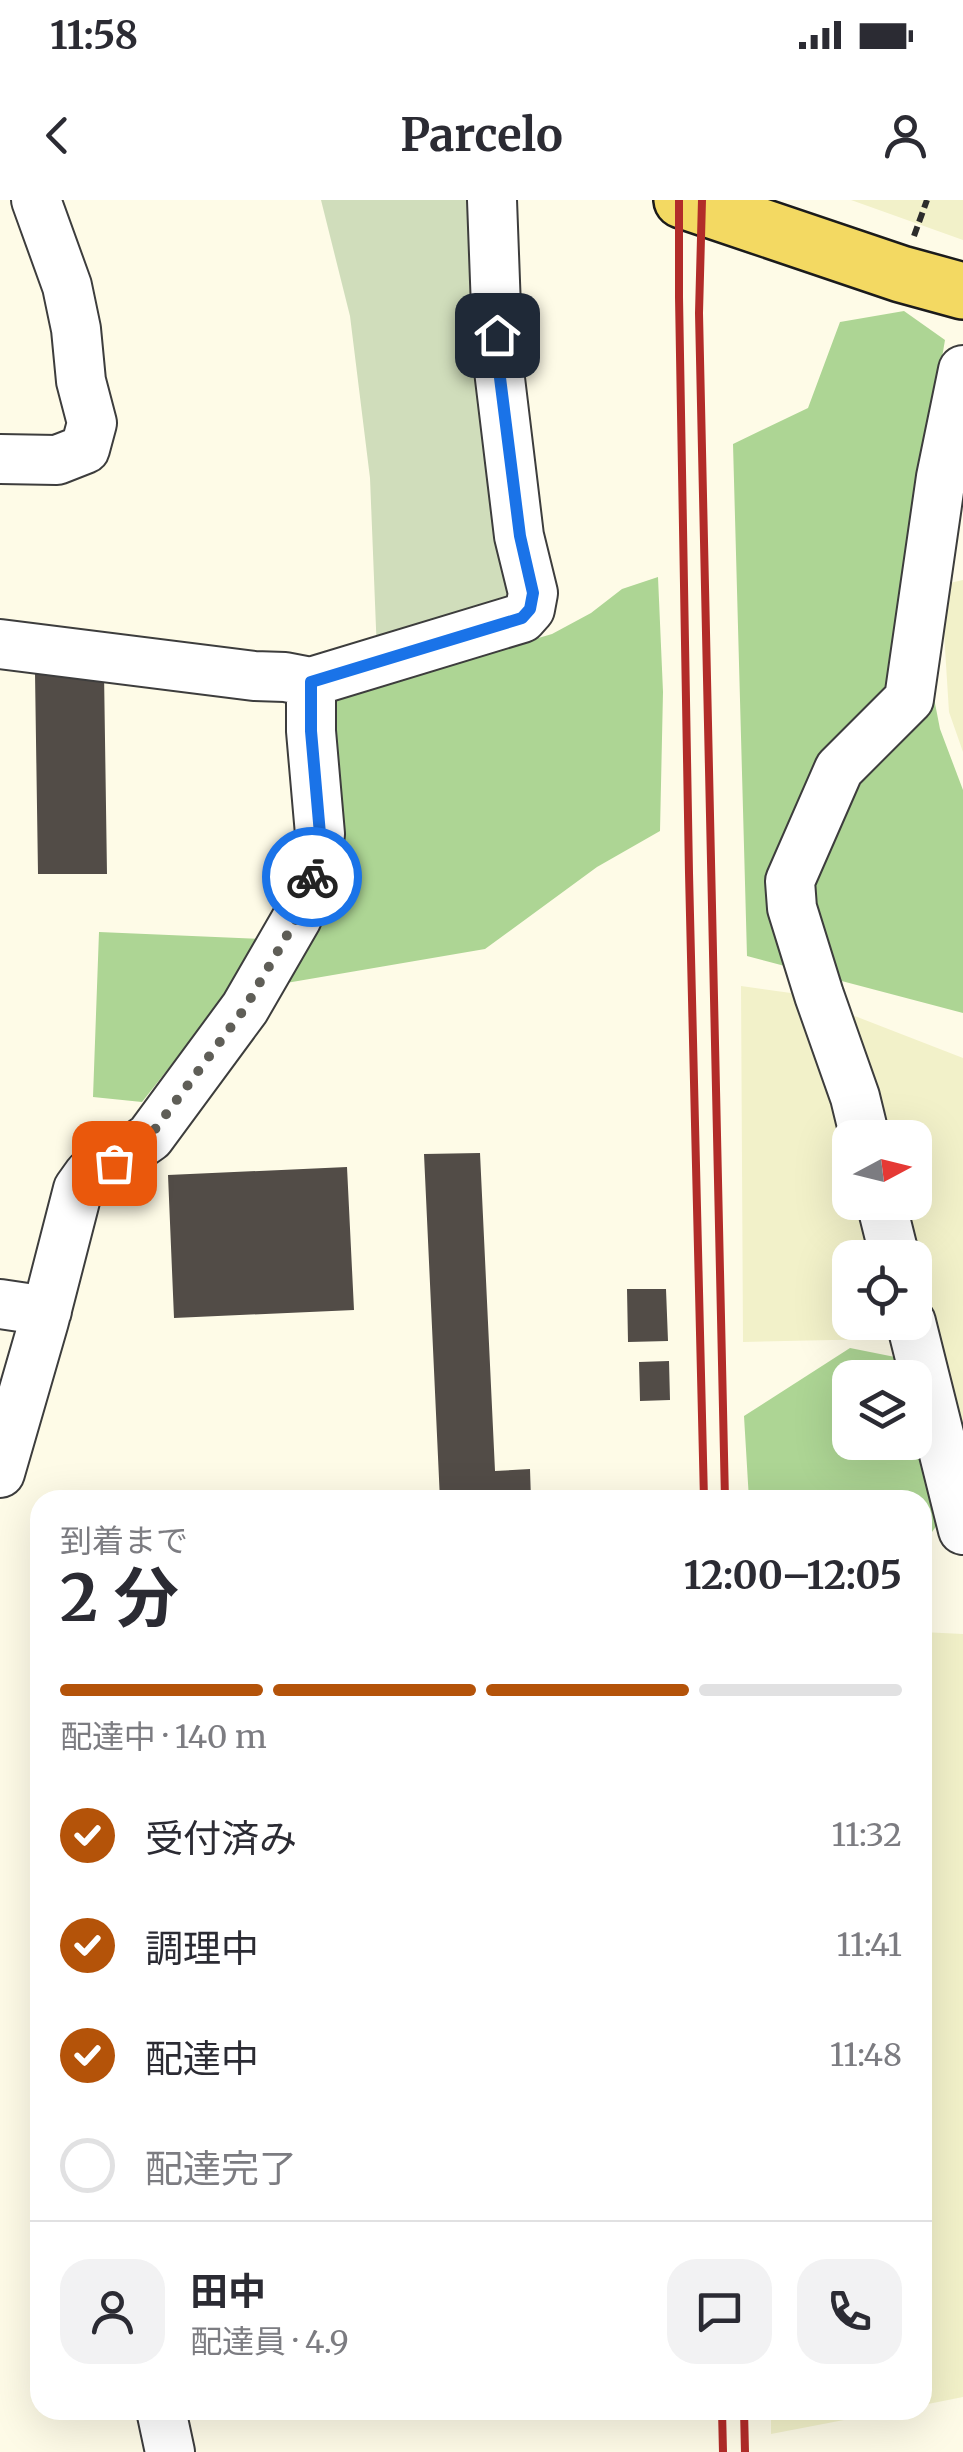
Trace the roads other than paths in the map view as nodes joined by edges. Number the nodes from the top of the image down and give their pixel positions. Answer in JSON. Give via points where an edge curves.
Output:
{"nodes":[{"id":1,"x":36,"y":200,"type":"edge"},
{"id":2,"x":492,"y":200,"type":"edge"},
{"id":3,"x":682,"y":200,"type":"edge"},
{"id":4,"x":963,"y":291,"type":"edge"},
{"id":5,"x":963,"y":370,"type":"edge"},
{"id":6,"x":0,"y":459,"type":"edge"},
{"id":7,"x":0,"y":644,"type":"edge"},
{"id":8,"x":311,"y":682,"type":"junction"},
{"id":9,"x":861,"y":1120,"type":"edge"},
{"id":10,"x":0,"y":1304,"type":"edge"},
{"id":11,"x":47,"y":1311,"type":"junction"},
{"id":12,"x":916,"y":1340,"type":"edge"},
{"id":13,"x":2,"y":1457,"type":"edge"},
{"id":14,"x":963,"y":1530,"type":"edge"},
{"id":15,"x":163,"y":2420,"type":"edge"},
{"id":16,"x":170,"y":2452,"type":"edge"}],
"edges":[{"from":1,"to":6,"type":"street","via":[[66,286],[92,422],[86,448],[57,460]]},
{"from":2,"to":8,"type":"street","via":[[498,362],[533,593],[530,609],[522,618]]},
{"from":3,"to":4,"type":"main road"},
{"from":5,"to":9,"type":"street","via":[[909,699],[840,769],[790,881],[792,908]]},
{"from":7,"to":8,"type":"street"},
{"from":8,"to":11,"type":"street","via":[[320,834],[297,918],[245,1008],[150,1136],[78,1189]]},
{"from":10,"to":11,"type":"street"},
{"from":11,"to":13,"type":"street"},
{"from":12,"to":14,"type":"street"},
{"from":15,"to":16,"type":"street"}]}
